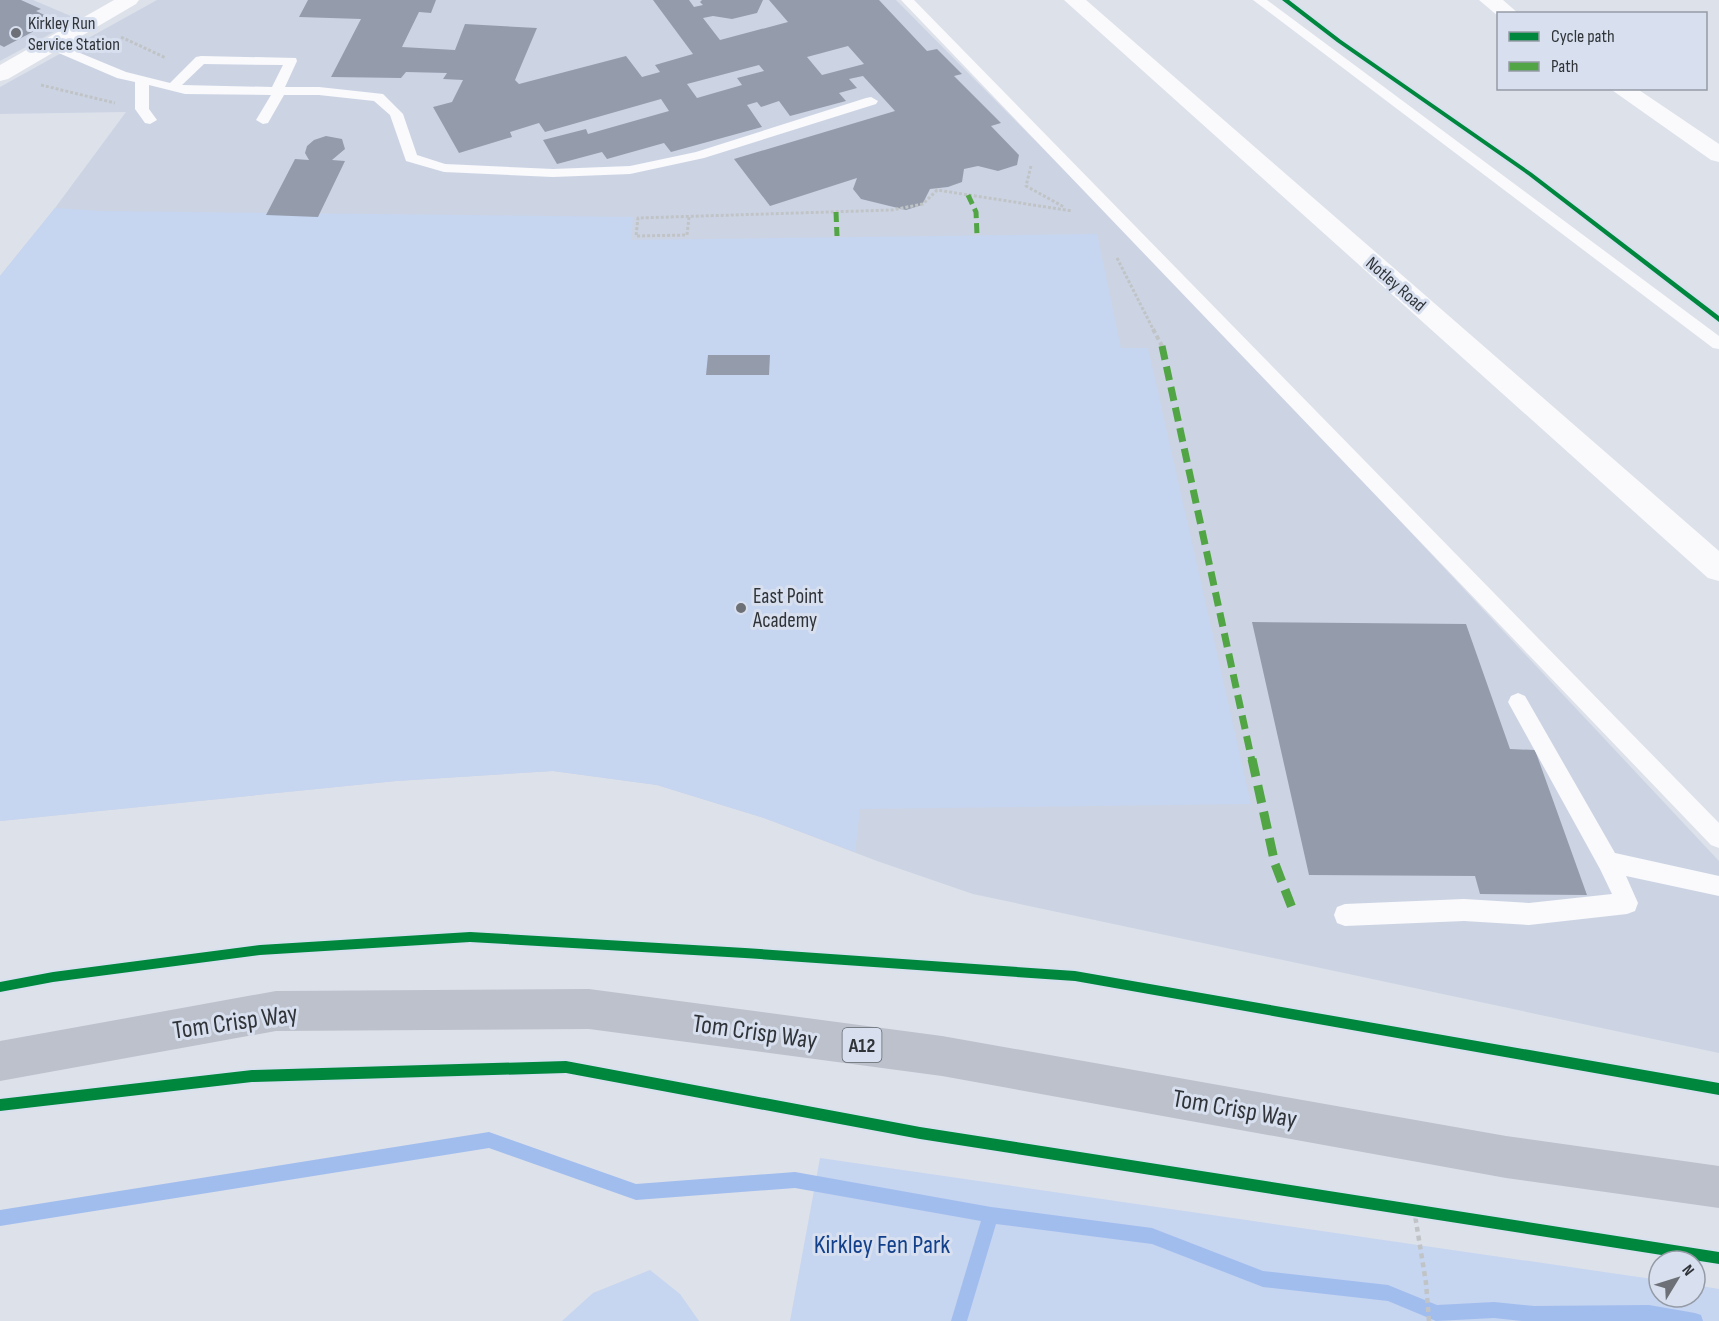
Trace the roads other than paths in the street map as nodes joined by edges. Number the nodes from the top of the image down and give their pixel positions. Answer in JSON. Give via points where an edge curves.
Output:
{"nodes":[{"id":1,"x":129,"y":0,"type":"edge"},
{"id":2,"x":907,"y":0,"type":"edge"},
{"id":3,"x":1074,"y":0,"type":"edge"},
{"id":4,"x":1259,"y":0,"type":"edge"},
{"id":5,"x":1489,"y":0,"type":"edge"},
{"id":6,"x":1506,"y":12,"type":"edge"},
{"id":7,"x":51,"y":45,"type":"junction"},
{"id":8,"x":2,"y":73,"type":"edge"},
{"id":9,"x":142,"y":80,"type":"junction"},
{"id":10,"x":173,"y":87,"type":"junction"},
{"id":11,"x":1623,"y":90,"type":"edge"},
{"id":12,"x":278,"y":91,"type":"junction"},
{"id":13,"x":871,"y":101,"type":"dead end"},
{"id":14,"x":146,"y":115,"type":"road end"},
{"id":15,"x":263,"y":120,"type":"dead end"},
{"id":16,"x":1719,"y":155,"type":"edge"},
{"id":17,"x":1719,"y":344,"type":"edge"},
{"id":18,"x":1719,"y":569,"type":"edge"},
{"id":19,"x":1518,"y":702,"type":"dead end"},
{"id":20,"x":1719,"y":838,"type":"edge"},
{"id":21,"x":1608,"y":862,"type":"junction"},
{"id":22,"x":1719,"y":886,"type":"edge"},
{"id":23,"x":1345,"y":915,"type":"dead end"},
{"id":24,"x":0,"y":1060,"type":"edge"},
{"id":25,"x":1719,"y":1187,"type":"edge"}],
"edges":[{"from":1,"to":7,"type":"street"},
{"from":2,"to":20,"type":"lane"},
{"from":3,"to":18,"type":"street","name":"Notley Road"},
{"from":4,"to":17,"type":"lane"},
{"from":5,"to":6,"type":"street"},
{"from":7,"to":8,"type":"street"},
{"from":7,"to":9,"type":"lane"},
{"from":9,"to":10,"type":"lane"},
{"from":9,"to":14,"type":"lane"},
{"from":10,"to":12,"type":"lane"},
{"from":10,"to":12,"type":"lane","via":[[201,60],[291,61]]},
{"from":11,"to":16,"type":"street"},
{"from":12,"to":13,"type":"lane","via":[[378,96],[396,114],[411,158],[422,162],[444,168],[552,172],[630,170],[699,154]]},
{"from":12,"to":15,"type":"lane"},
{"from":19,"to":21,"type":"lane"},
{"from":21,"to":22,"type":"lane"},
{"from":21,"to":23,"type":"lane","via":[[1627,903],[1529,914],[1464,910]]},
{"from":24,"to":25,"type":"highway","name":"Tom Crisp Way","number":"A12","via":[[276,1011],[589,1009],[942,1056],[1506,1157]]}]}
